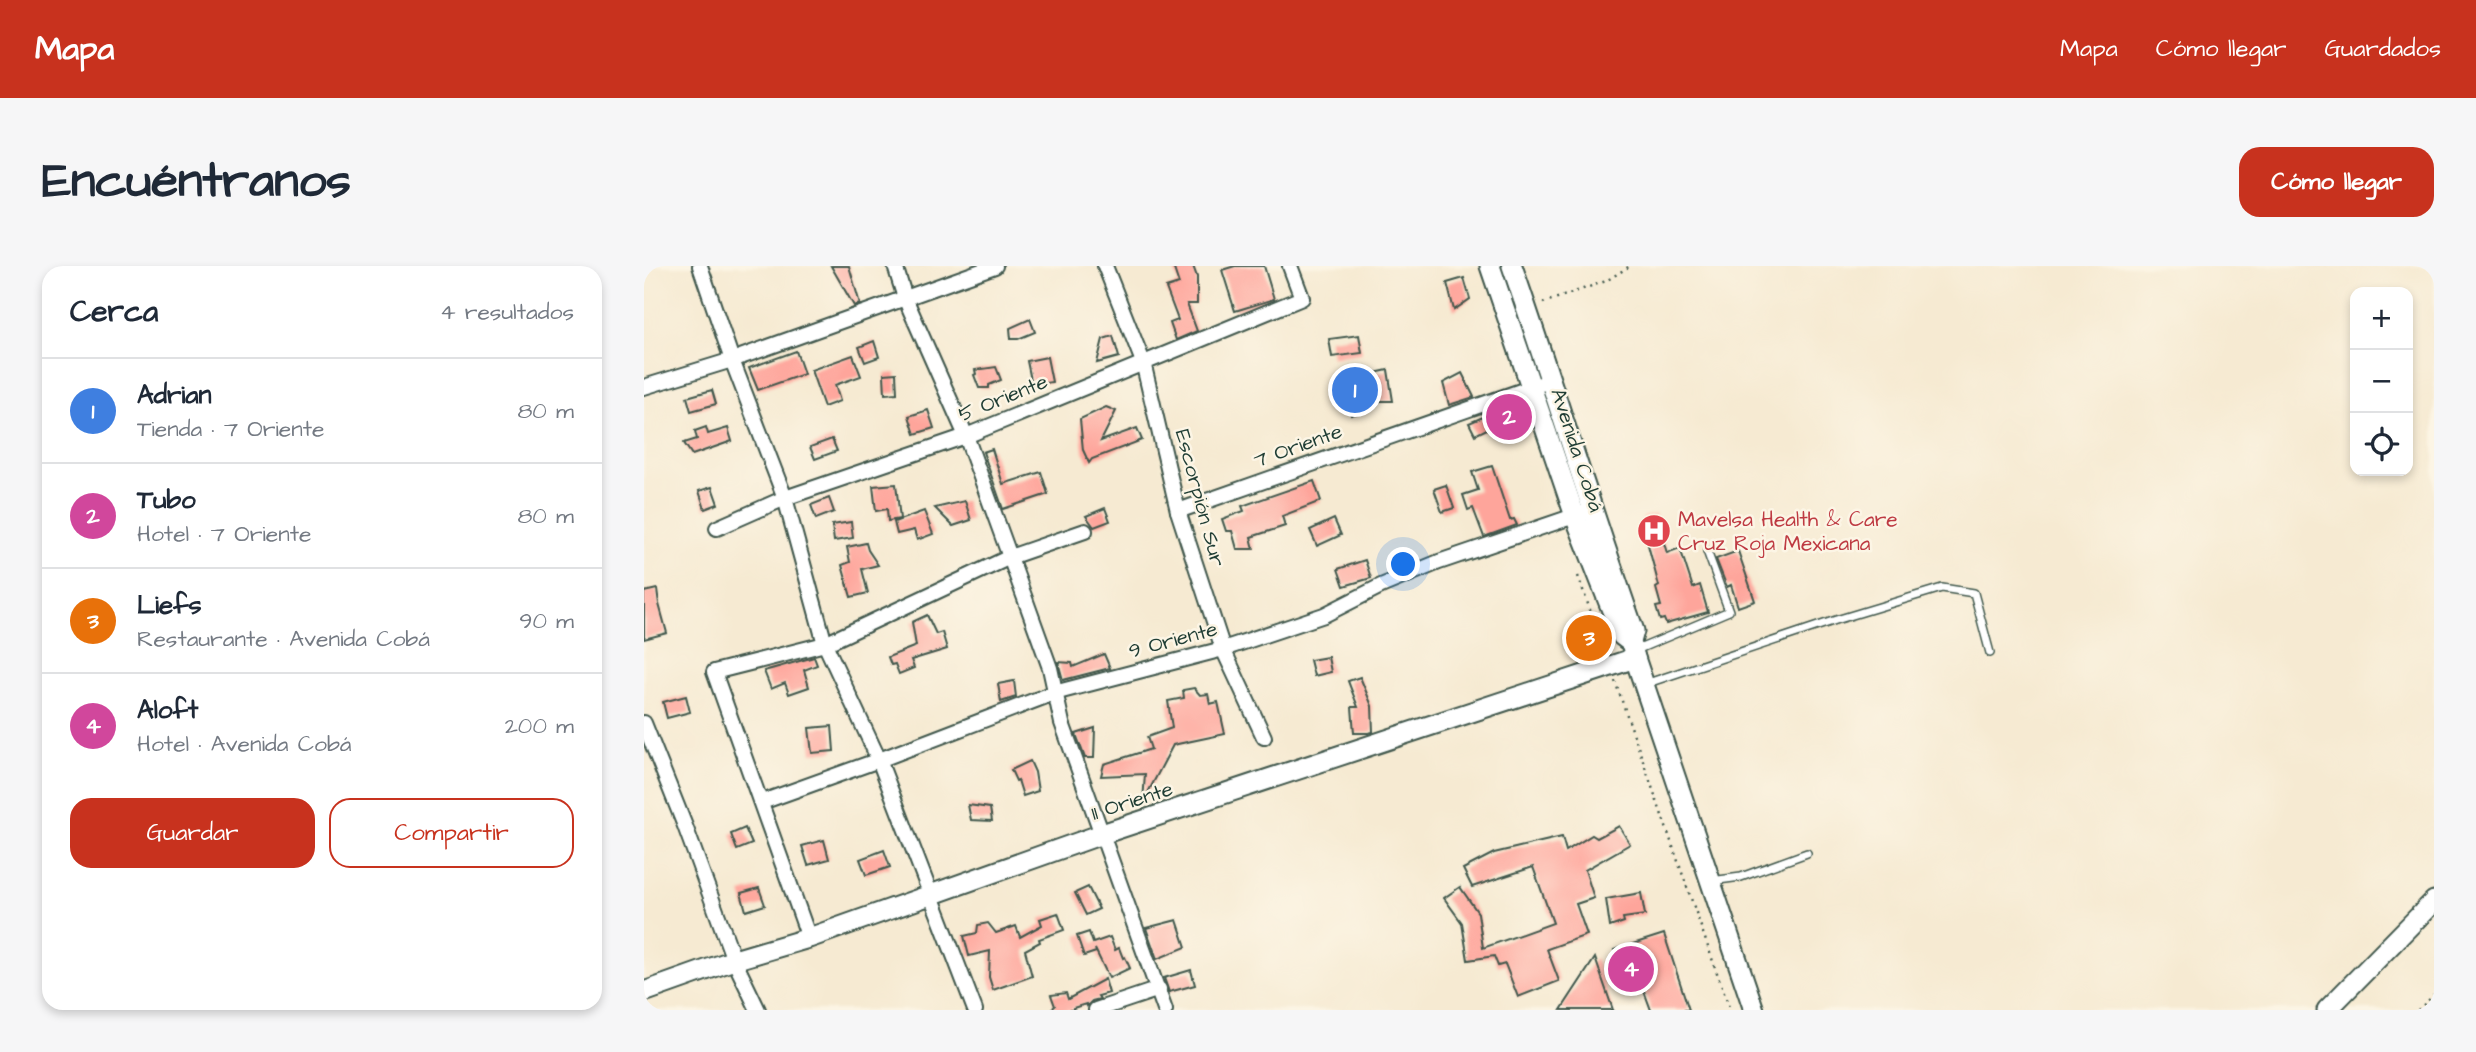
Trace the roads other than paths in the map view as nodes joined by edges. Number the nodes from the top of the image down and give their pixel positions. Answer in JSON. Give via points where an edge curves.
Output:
{"nodes":[{"id":1,"x":701,"y":266,"type":"edge"},
{"id":2,"x":895,"y":266,"type":"edge"},
{"id":3,"x":995,"y":266,"type":"edge"},
{"id":4,"x":1105,"y":266,"type":"edge"},
{"id":5,"x":1290,"y":266,"type":"edge"},
{"id":6,"x":1490,"y":266,"type":"edge"},
{"id":7,"x":1512,"y":266,"type":"edge"},
{"id":8,"x":905,"y":298,"type":"junction"},
{"id":9,"x":732,"y":360,"type":"junction"},
{"id":10,"x":1143,"y":362,"type":"junction"},
{"id":11,"x":1552,"y":380,"type":"junction"},
{"id":12,"x":1532,"y":386,"type":"junction"},
{"id":13,"x":644,"y":387,"type":"edge"},
{"id":14,"x":966,"y":436,"type":"junction"},
{"id":15,"x":785,"y":498,"type":"junction"},
{"id":16,"x":1178,"y":512,"type":"junction"},
{"id":17,"x":1583,"y":513,"type":"junction"},
{"id":18,"x":717,"y":528,"type":"dead end"},
{"id":19,"x":1085,"y":531,"type":"dead end"},
{"id":20,"x":1707,"y":551,"type":"dead end"},
{"id":21,"x":1010,"y":557,"type":"junction"},
{"id":22,"x":825,"y":644,"type":"junction"},
{"id":23,"x":1223,"y":649,"type":"junction"},
{"id":24,"x":1633,"y":651,"type":"junction"},
{"id":25,"x":1990,"y":653,"type":"dead end"},
{"id":26,"x":1644,"y":684,"type":"junction"},
{"id":27,"x":1054,"y":693,"type":"junction"},
{"id":28,"x":644,"y":723,"type":"edge"},
{"id":29,"x":1264,"y":737,"type":"dead end"},
{"id":30,"x":879,"y":760,"type":"junction"},
{"id":31,"x":762,"y":802,"type":"junction"},
{"id":32,"x":1102,"y":834,"type":"junction"},
{"id":33,"x":1807,"y":853,"type":"dead end"},
{"id":34,"x":1711,"y":881,"type":"junction"},
{"id":35,"x":930,"y":894,"type":"junction"},
{"id":36,"x":2434,"y":901,"type":"edge"},
{"id":37,"x":809,"y":938,"type":"junction"},
{"id":38,"x":734,"y":960,"type":"junction"},
{"id":39,"x":1159,"y":989,"type":"junction"},
{"id":40,"x":644,"y":992,"type":"edge"},
{"id":41,"x":758,"y":1010,"type":"edge"},
{"id":42,"x":975,"y":1010,"type":"edge"},
{"id":43,"x":1096,"y":1010,"type":"edge"},
{"id":44,"x":1166,"y":1010,"type":"edge"},
{"id":45,"x":1754,"y":1010,"type":"edge"},
{"id":46,"x":2327,"y":1010,"type":"edge"}],
"edges":[{"from":1,"to":9,"type":"street"},
{"from":2,"to":8,"type":"street"},
{"from":3,"to":8,"type":"street"},
{"from":4,"to":10,"type":"street","name":"Escorpión Sur"},
{"from":5,"to":10,"type":"street","name":"5 Oriente","via":[[1302,298]]},
{"from":6,"to":12,"type":"street","name":"Avenida Cobá"},
{"from":7,"to":11,"type":"street","name":"Avenida Cobá"},
{"from":8,"to":9,"type":"street"},
{"from":8,"to":14,"type":"street"},
{"from":9,"to":13,"type":"street"},
{"from":9,"to":15,"type":"street"},
{"from":10,"to":14,"type":"street","name":"5 Oriente"},
{"from":10,"to":16,"type":"street","name":"Escorpión Sur"},
{"from":11,"to":12,"type":"street","name":"7 Oriente"},
{"from":11,"to":17,"type":"street","name":"Avenida Cobá"},
{"from":12,"to":16,"type":"street","name":"7 Oriente"},
{"from":12,"to":17,"type":"street","name":"Avenida Cobá"},
{"from":14,"to":15,"type":"street","name":"5 Oriente"},
{"from":14,"to":21,"type":"street"},
{"from":15,"to":18,"type":"street","name":"5 Oriente"},
{"from":15,"to":22,"type":"street"},
{"from":16,"to":23,"type":"street","name":"Escorpión Sur"},
{"from":17,"to":23,"type":"street","name":"9 Oriente","via":[[1439,562],[1324,615]]},
{"from":17,"to":24,"type":"street","name":"Avenida Cobá","via":[[1634,631]]},
{"from":19,"to":21,"type":"street"},
{"from":20,"to":24,"type":"lane","via":[[1729,611]]},
{"from":21,"to":22,"type":"street"},
{"from":21,"to":27,"type":"street","via":[[1050,668]]},
{"from":22,"to":30,"type":"street"},
{"from":22,"to":31,"type":"street","via":[[714,672]]},
{"from":23,"to":27,"type":"street","name":"9 Oriente"},
{"from":23,"to":29,"type":"street","name":"Escorpión Sur"},
{"from":24,"to":26,"type":"street","name":"Avenida Cobá"},
{"from":24,"to":32,"type":"street","name":"11 Oriente","via":[[1610,667]]},
{"from":25,"to":26,"type":"lane","via":[[1974,593],[1942,588]]},
{"from":26,"to":34,"type":"street","name":"Avenida Cobá"},
{"from":27,"to":30,"type":"street","name":"9 Oriente"},
{"from":27,"to":32,"type":"street"},
{"from":28,"to":38,"type":"street"},
{"from":30,"to":31,"type":"street","name":"9 Oriente"},
{"from":30,"to":35,"type":"street"},
{"from":31,"to":37,"type":"street"},
{"from":32,"to":35,"type":"street","name":"11 Oriente"},
{"from":32,"to":39,"type":"street"},
{"from":33,"to":34,"type":"lane","via":[[1741,877]]},
{"from":34,"to":45,"type":"street","name":"Avenida Cobá"},
{"from":35,"to":37,"type":"street","name":"11 Oriente"},
{"from":35,"to":42,"type":"street"},
{"from":36,"to":46,"type":"street"},
{"from":37,"to":38,"type":"street","name":"11 Oriente"},
{"from":38,"to":40,"type":"street","name":"11 Oriente"},
{"from":38,"to":41,"type":"street"},
{"from":39,"to":43,"type":"street"},
{"from":39,"to":44,"type":"street"}]}
